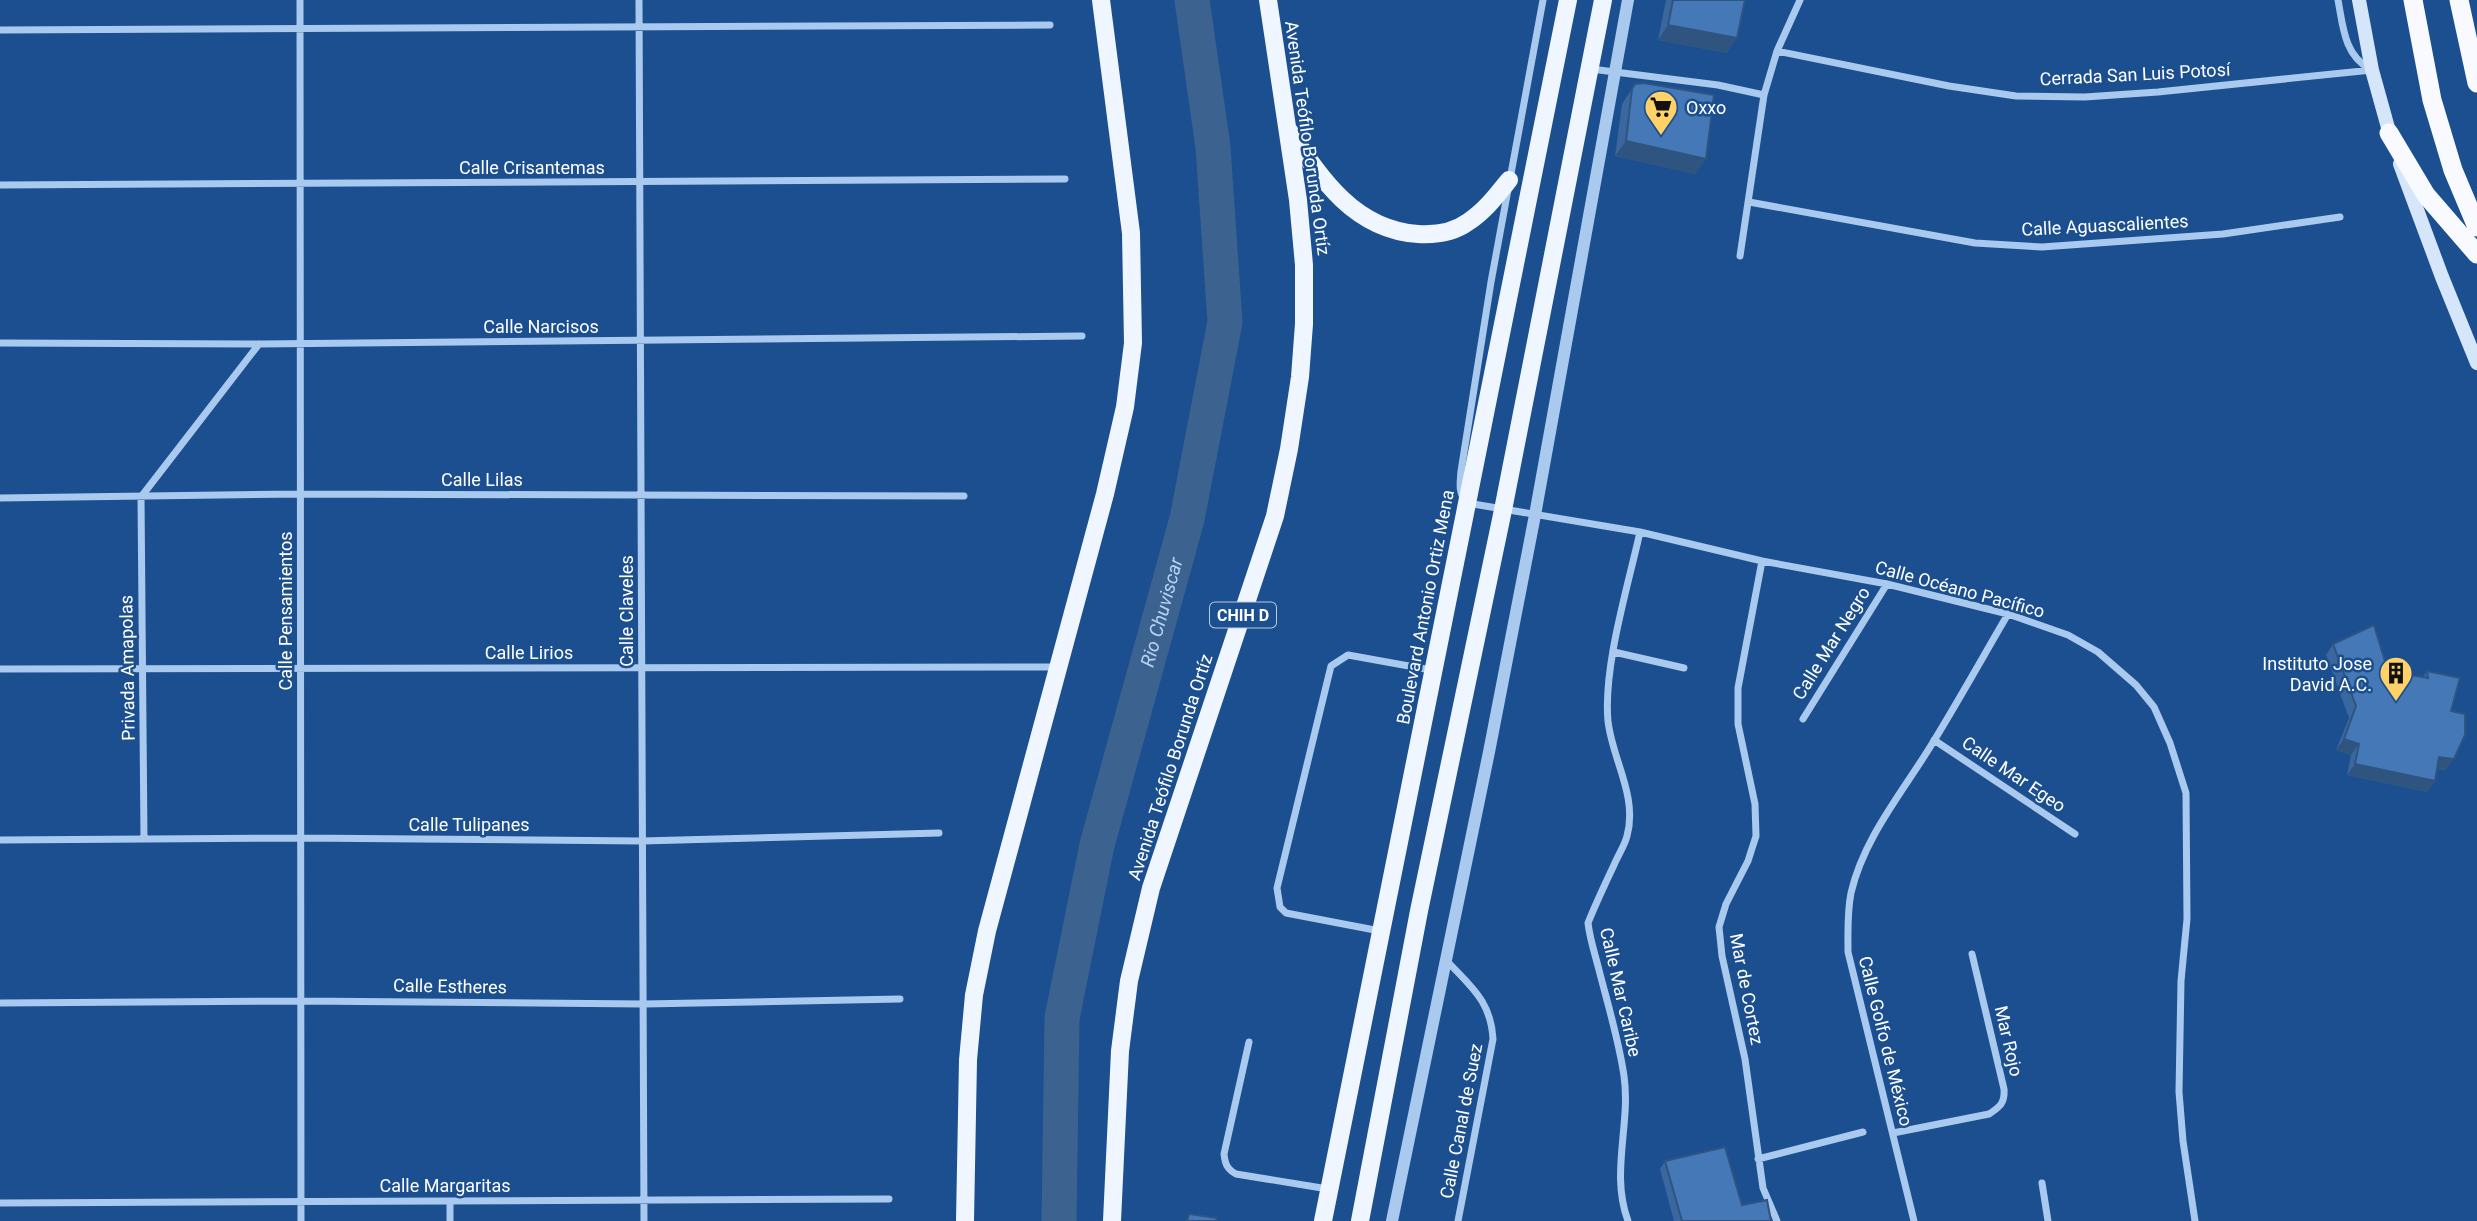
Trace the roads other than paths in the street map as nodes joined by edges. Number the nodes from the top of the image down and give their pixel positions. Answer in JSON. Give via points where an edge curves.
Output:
{"nodes":[{"id":1,"x":300,"y":0,"type":"edge"},
{"id":2,"x":639,"y":0,"type":"edge"},
{"id":3,"x":1101,"y":0,"type":"edge"},
{"id":4,"x":1268,"y":0,"type":"edge"},
{"id":5,"x":1543,"y":0,"type":"edge"},
{"id":6,"x":1568,"y":0,"type":"edge"},
{"id":7,"x":1603,"y":0,"type":"edge"},
{"id":8,"x":1628,"y":0,"type":"edge"},
{"id":9,"x":1800,"y":0,"type":"edge"},
{"id":10,"x":2338,"y":0,"type":"edge"},
{"id":11,"x":2359,"y":0,"type":"edge"},
{"id":12,"x":2413,"y":0,"type":"edge"},
{"id":13,"x":2459,"y":0,"type":"edge"},
{"id":14,"x":1049,"y":25,"type":"dead end"},
{"id":15,"x":639,"y":27,"type":"junction"},
{"id":16,"x":300,"y":28,"type":"junction"},
{"id":17,"x":0,"y":30,"type":"edge"},
{"id":18,"x":1777,"y":51,"type":"junction"},
{"id":19,"x":1590,"y":69,"type":"junction"},
{"id":20,"x":2372,"y":70,"type":"junction"},
{"id":21,"x":1615,"y":73,"type":"junction"},
{"id":22,"x":2477,"y":83,"type":"edge"},
{"id":23,"x":1764,"y":95,"type":"junction"},
{"id":24,"x":1287,"y":127,"type":"junction"},
{"id":25,"x":2389,"y":133,"type":"junction"},
{"id":26,"x":1065,"y":179,"type":"dead end"},
{"id":27,"x":1509,"y":180,"type":"junction"},
{"id":28,"x":300,"y":183,"type":"junction"},
{"id":29,"x":639,"y":183,"type":"junction"},
{"id":30,"x":0,"y":185,"type":"edge"},
{"id":31,"x":1749,"y":202,"type":"junction"},
{"id":32,"x":2340,"y":217,"type":"dead end"},
{"id":33,"x":2477,"y":227,"type":"edge"},
{"id":34,"x":2477,"y":254,"type":"edge"},
{"id":35,"x":1740,"y":257,"type":"dead end"},
{"id":36,"x":1082,"y":336,"type":"dead end"},
{"id":37,"x":640,"y":341,"type":"junction"},
{"id":38,"x":0,"y":343,"type":"edge"},
{"id":39,"x":300,"y":343,"type":"junction"},
{"id":40,"x":259,"y":344,"type":"junction"},
{"id":41,"x":2477,"y":363,"type":"edge"},
{"id":42,"x":301,"y":494,"type":"junction"},
{"id":43,"x":640,"y":496,"type":"junction"},
{"id":44,"x":964,"y":496,"type":"dead end"},
{"id":45,"x":141,"y":497,"type":"junction"},
{"id":46,"x":0,"y":498,"type":"edge"},
{"id":47,"x":1467,"y":503,"type":"junction"},
{"id":48,"x":1503,"y":510,"type":"junction"},
{"id":49,"x":1535,"y":515,"type":"junction"},
{"id":50,"x":1640,"y":532,"type":"junction"},
{"id":51,"x":1762,"y":561,"type":"junction"},
{"id":52,"x":1887,"y":584,"type":"junction"},
{"id":53,"x":2008,"y":614,"type":"junction"},
{"id":54,"x":1614,"y":652,"type":"junction"},
{"id":55,"x":1057,"y":667,"type":"junction"},
{"id":56,"x":301,"y":668,"type":"junction"},
{"id":57,"x":642,"y":668,"type":"junction"},
{"id":58,"x":1684,"y":668,"type":"dead end"},
{"id":59,"x":0,"y":669,"type":"edge"},
{"id":60,"x":142,"y":669,"type":"junction"},
{"id":61,"x":1435,"y":670,"type":"junction"},
{"id":62,"x":1803,"y":719,"type":"dead end"},
{"id":63,"x":1934,"y":740,"type":"junction"},
{"id":64,"x":939,"y":833,"type":"dead end"},
{"id":65,"x":2075,"y":834,"type":"dead end"},
{"id":66,"x":301,"y":838,"type":"junction"},
{"id":67,"x":144,"y":839,"type":"junction"},
{"id":68,"x":0,"y":840,"type":"edge"},
{"id":69,"x":642,"y":841,"type":"junction"},
{"id":70,"x":1381,"y":932,"type":"junction"},
{"id":71,"x":1972,"y":954,"type":"dead end"},
{"id":72,"x":1445,"y":960,"type":"junction"},
{"id":73,"x":900,"y":999,"type":"dead end"},
{"id":74,"x":301,"y":1001,"type":"junction"},
{"id":75,"x":0,"y":1003,"type":"edge"},
{"id":76,"x":643,"y":1004,"type":"junction"},
{"id":77,"x":1249,"y":1042,"type":"dead end"},
{"id":78,"x":1863,"y":1132,"type":"dead end"},
{"id":79,"x":1893,"y":1132,"type":"junction"},
{"id":80,"x":1758,"y":1159,"type":"junction"},
{"id":81,"x":2042,"y":1183,"type":"dead end"},
{"id":82,"x":1329,"y":1190,"type":"junction"},
{"id":83,"x":890,"y":1199,"type":"dead end"},
{"id":84,"x":644,"y":1200,"type":"junction"},
{"id":85,"x":450,"y":1201,"type":"junction"},
{"id":86,"x":301,"y":1202,"type":"junction"},
{"id":87,"x":0,"y":1203,"type":"edge"},
{"id":88,"x":301,"y":1221,"type":"edge"},
{"id":89,"x":450,"y":1221,"type":"edge"},
{"id":90,"x":644,"y":1221,"type":"edge"},
{"id":91,"x":965,"y":1221,"type":"edge"},
{"id":92,"x":1112,"y":1221,"type":"edge"},
{"id":93,"x":1323,"y":1221,"type":"edge"},
{"id":94,"x":1360,"y":1221,"type":"edge"},
{"id":95,"x":1392,"y":1221,"type":"edge"},
{"id":96,"x":1458,"y":1221,"type":"edge"},
{"id":97,"x":1628,"y":1221,"type":"edge"},
{"id":98,"x":1777,"y":1221,"type":"edge"},
{"id":99,"x":1914,"y":1221,"type":"edge"},
{"id":100,"x":2048,"y":1221,"type":"edge"},
{"id":101,"x":2195,"y":1221,"type":"edge"}],
"edges":[{"from":1,"to":16,"type":"street","name":"Calle Pensamientos"},
{"from":2,"to":15,"type":"street","name":"Calle Claveles"},
{"from":3,"to":55,"type":"main road","via":[[1130,233],[1133,343],[1125,407],[1108,481]]},
{"from":4,"to":24,"type":"main road","name":"Avenida Teófilo Borunda Ortíz","number":"CHIH D"},
{"from":5,"to":27,"type":"street"},
{"from":6,"to":47,"type":"main road","name":"Boulevard Antonio Ortiz Mena"},
{"from":7,"to":19,"type":"main road"},
{"from":8,"to":21,"type":"street"},
{"from":9,"to":18,"type":"street"},
{"from":10,"to":20,"type":"street","via":[[2350,50]]},
{"from":11,"to":20,"type":"main road"},
{"from":12,"to":33,"type":"highway","via":[[2432,100],[2453,170]]},
{"from":13,"to":22,"type":"highway"},
{"from":14,"to":15,"type":"street"},
{"from":15,"to":16,"type":"street"},
{"from":15,"to":29,"type":"street","name":"Calle Claveles"},
{"from":16,"to":17,"type":"street"},
{"from":16,"to":28,"type":"street","name":"Calle Pensamientos"},
{"from":18,"to":20,"type":"street","name":"Cerrada San Luis Potosí","via":[[2016,96],[2158,92]]},
{"from":18,"to":23,"type":"street"},
{"from":19,"to":21,"type":"street"},
{"from":19,"to":48,"type":"main road"},
{"from":20,"to":25,"type":"main road"},
{"from":21,"to":23,"type":"street"},
{"from":21,"to":49,"type":"street"},
{"from":23,"to":31,"type":"street"},
{"from":24,"to":27,"type":"main road","via":[[1336,196],[1362,216],[1399,233],[1437,235],[1467,224]]},
{"from":24,"to":92,"type":"main road","name":"Avenida Teófilo Borunda Ortíz","number":"CHIH D","via":[[1304,277],[1300,377],[1291,437],[1275,516],[1151,888],[1129,981],[1120,1051]]},
{"from":25,"to":34,"type":"highway","via":[[2426,195]]},
{"from":25,"to":41,"type":"main road"},
{"from":26,"to":29,"type":"street","name":"Calle Crisantemas"},
{"from":27,"to":47,"type":"street","via":[[1461,471],[1460,489]]},
{"from":28,"to":29,"type":"street","name":"Calle Crisantemas"},
{"from":28,"to":30,"type":"street","name":"Calle Crisantemas"},
{"from":28,"to":39,"type":"street","name":"Calle Pensamientos"},
{"from":29,"to":37,"type":"street","name":"Calle Claveles"},
{"from":31,"to":32,"type":"street","name":"Calle Aguascalientes","via":[[1975,243],[2042,247],[2223,234]]},
{"from":31,"to":35,"type":"street"},
{"from":36,"to":37,"type":"street","name":"Calle Narcisos"},
{"from":37,"to":39,"type":"street","name":"Calle Narcisos"},
{"from":37,"to":43,"type":"street","name":"Calle Claveles"},
{"from":38,"to":40,"type":"street","name":"Calle Narcisos"},
{"from":39,"to":40,"type":"street","name":"Calle Narcisos"},
{"from":39,"to":42,"type":"street","name":"Calle Pensamientos"},
{"from":40,"to":45,"type":"street"},
{"from":42,"to":43,"type":"street","name":"Calle Lilas"},
{"from":42,"to":45,"type":"street","name":"Calle Lilas"},
{"from":42,"to":56,"type":"street","name":"Calle Pensamientos"},
{"from":43,"to":44,"type":"street","name":"Calle Lilas"},
{"from":43,"to":57,"type":"street","name":"Calle Claveles"},
{"from":45,"to":46,"type":"street","name":"Calle Lilas"},
{"from":45,"to":60,"type":"street","name":"Privada Amapolas"},
{"from":47,"to":48,"type":"street","name":"Calle Océano Pacífico"},
{"from":47,"to":61,"type":"main road","name":"Boulevard Antonio Ortiz Mena"},
{"from":48,"to":49,"type":"street","name":"Calle Océano Pacífico"},
{"from":48,"to":94,"type":"main road"},
{"from":49,"to":50,"type":"street","name":"Calle Océano Pacífico"},
{"from":49,"to":72,"type":"street"},
{"from":50,"to":51,"type":"street","name":"Calle Océano Pacífico"},
{"from":50,"to":54,"type":"street","name":"Calle Mar Caribe"},
{"from":51,"to":52,"type":"street","name":"Calle Océano Pacífico"},
{"from":51,"to":80,"type":"street","name":"Mar de Cortez","via":[[1738,688],[1738,724],[1755,804],[1756,836],[1719,927],[1745,1059]]},
{"from":52,"to":53,"type":"street","name":"Calle Océano Pacífico"},
{"from":52,"to":62,"type":"street","name":"Calle Mar Negro"},
{"from":53,"to":63,"type":"street","name":"Calle Golfo de México"},
{"from":53,"to":101,"type":"street","name":"Calle Océano Pacífico","via":[[2068,635],[2098,652],[2136,685],[2154,707],[2186,793],[2187,919],[2179,1091]]},
{"from":54,"to":58,"type":"street"},
{"from":54,"to":97,"type":"street","name":"Calle Mar Caribe","via":[[1608,720],[1630,815],[1627,836],[1588,923],[1624,1076],[1620,1172]]},
{"from":55,"to":57,"type":"street","name":"Calle Lirios"},
{"from":55,"to":91,"type":"main road","via":[[974,995]]},
{"from":56,"to":57,"type":"street","name":"Calle Lirios"},
{"from":56,"to":60,"type":"street","name":"Calle Lirios"},
{"from":56,"to":66,"type":"street","name":"Calle Pensamientos"},
{"from":57,"to":69,"type":"street","name":"Calle Claveles"},
{"from":59,"to":60,"type":"street","name":"Calle Lirios"},
{"from":60,"to":67,"type":"street","name":"Privada Amapolas"},
{"from":61,"to":70,"type":"main road","name":"Boulevard Antonio Ortiz Mena"},
{"from":61,"to":70,"type":"street","via":[[1348,655],[1331,666],[1278,888],[1280,907],[1286,913]]},
{"from":63,"to":65,"type":"street","name":"Calle Mar Egeo"},
{"from":63,"to":79,"type":"street","name":"Calle Golfo de México","via":[[1866,850],[1847,920],[1856,991]]},
{"from":64,"to":69,"type":"street","name":"Calle Tulipanes"},
{"from":66,"to":67,"type":"street","name":"Calle Tulipanes"},
{"from":66,"to":69,"type":"street","name":"Calle Tulipanes"},
{"from":66,"to":74,"type":"street","name":"Calle Pensamientos"},
{"from":67,"to":68,"type":"street","name":"Calle Tulipanes"},
{"from":69,"to":76,"type":"street","name":"Calle Claveles"},
{"from":70,"to":82,"type":"main road","name":"Boulevard Antonio Ortiz Mena"},
{"from":71,"to":79,"type":"street","name":"Mar Rojo","via":[[2005,1100],[1989,1114]]},
{"from":72,"to":95,"type":"street"},
{"from":72,"to":96,"type":"street","name":"Calle Canal de Suez","via":[[1485,1004],[1493,1039]]},
{"from":73,"to":76,"type":"street","name":"Calle Estheres"},
{"from":74,"to":75,"type":"street","name":"Calle Estheres"},
{"from":74,"to":76,"type":"street","name":"Calle Estheres"},
{"from":74,"to":86,"type":"street","name":"Calle Pensamientos"},
{"from":76,"to":84,"type":"street","name":"Calle Claveles"},
{"from":77,"to":82,"type":"street","via":[[1225,1163],[1236,1174]]},
{"from":78,"to":80,"type":"street"},
{"from":79,"to":99,"type":"street","name":"Calle Golfo de México"},
{"from":80,"to":98,"type":"street","name":"Mar de Cortez","via":[[1763,1188]]},
{"from":81,"to":100,"type":"street"},
{"from":82,"to":93,"type":"main road","name":"Boulevard Antonio Ortiz Mena"},
{"from":83,"to":84,"type":"street","name":"Calle Margaritas"},
{"from":84,"to":85,"type":"street","name":"Calle Margaritas"},
{"from":84,"to":90,"type":"street","name":"Calle Claveles"},
{"from":85,"to":86,"type":"street","name":"Calle Margaritas"},
{"from":85,"to":89,"type":"street"},
{"from":86,"to":87,"type":"street","name":"Calle Margaritas"},
{"from":86,"to":88,"type":"street","name":"Calle Pensamientos"}]}
